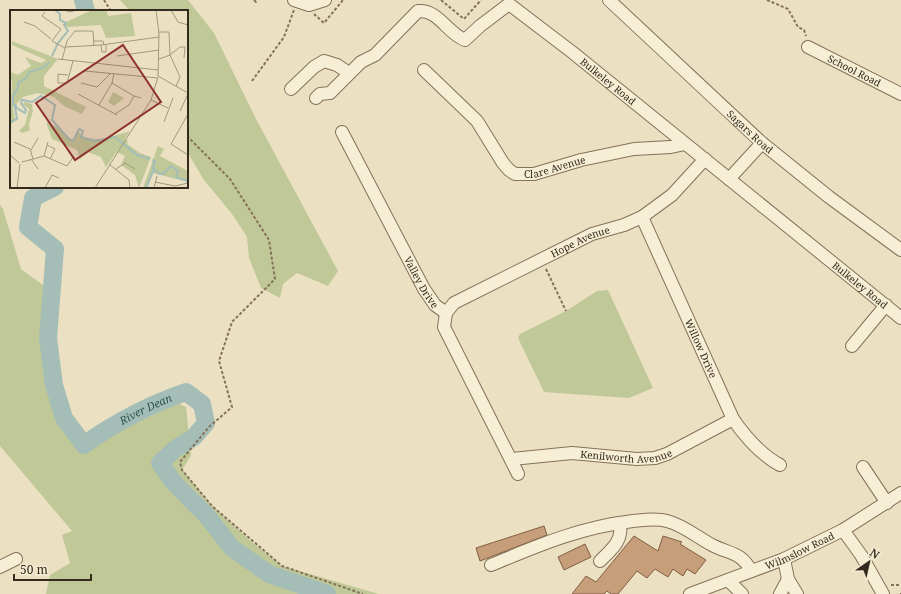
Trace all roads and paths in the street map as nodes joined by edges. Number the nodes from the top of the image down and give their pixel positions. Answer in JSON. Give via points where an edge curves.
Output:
{"nodes":[{"id":1,"x":104,"y":0,"type":"edge"},
{"id":2,"x":254,"y":0,"type":"edge"},
{"id":3,"x":257,"y":0,"type":"edge"},
{"id":4,"x":325,"y":0,"type":"edge"},
{"id":5,"x":343,"y":0,"type":"edge"},
{"id":6,"x":441,"y":0,"type":"edge"},
{"id":7,"x":480,"y":0,"type":"edge"},
{"id":8,"x":609,"y":0,"type":"edge"},
{"id":9,"x":767,"y":0,"type":"edge"},
{"id":10,"x":300,"y":3,"type":"edge"},
{"id":11,"x":110,"y":10,"type":"edge"},
{"id":12,"x":808,"y":47,"type":"joint"},
{"id":13,"x":424,"y":70,"type":"dead end"},
{"id":14,"x":349,"y":73,"type":"junction"},
{"id":15,"x":252,"y":81,"type":"dead end"},
{"id":16,"x":291,"y":89,"type":"dead end"},
{"id":17,"x":901,"y":94,"type":"edge"},
{"id":18,"x":316,"y":98,"type":"dead end"},
{"id":19,"x":342,"y":132,"type":"dead end"},
{"id":20,"x":188,"y":137,"type":"edge"},
{"id":21,"x":762,"y":143,"type":"junction"},
{"id":22,"x":685,"y":144,"type":"junction"},
{"id":23,"x":705,"y":159,"type":"junction"},
{"id":24,"x":729,"y":179,"type":"junction"},
{"id":25,"x":642,"y":217,"type":"junction"},
{"id":26,"x":901,"y":250,"type":"edge"},
{"id":27,"x":541,"y":259,"type":"junction"},
{"id":28,"x":886,"y":305,"type":"junction"},
{"id":29,"x":566,"y":311,"type":"dead end"},
{"id":30,"x":446,"y":313,"type":"junction"},
{"id":31,"x":901,"y":318,"type":"edge"},
{"id":32,"x":852,"y":346,"type":"dead end"},
{"id":33,"x":733,"y":419,"type":"junction"},
{"id":34,"x":512,"y":459,"type":"junction"},
{"id":35,"x":780,"y":465,"type":"dead end"},
{"id":36,"x":864,"y":467,"type":"dead end"},
{"id":37,"x":518,"y":474,"type":"dead end"},
{"id":38,"x":901,"y":493,"type":"edge"},
{"id":39,"x":887,"y":503,"type":"junction"},
{"id":40,"x":620,"y":523,"type":"junction"},
{"id":41,"x":843,"y":530,"type":"junction"},
{"id":42,"x":16,"y":559,"type":"dead end"},
{"id":43,"x":784,"y":559,"type":"junction"},
{"id":44,"x":600,"y":561,"type":"dead end"},
{"id":45,"x":491,"y":565,"type":"dead end"},
{"id":46,"x":0,"y":567,"type":"edge"},
{"id":47,"x":752,"y":571,"type":"junction"},
{"id":48,"x":788,"y":578,"type":"junction"},
{"id":49,"x":728,"y":580,"type":"junction"},
{"id":50,"x":363,"y":594,"type":"edge"},
{"id":51,"x":690,"y":594,"type":"edge"},
{"id":52,"x":742,"y":594,"type":"edge"},
{"id":53,"x":780,"y":594,"type":"edge"},
{"id":54,"x":797,"y":594,"type":"edge"},
{"id":55,"x":883,"y":594,"type":"edge"}],
"edges":[{"from":1,"to":11,"type":"path"},
{"from":2,"to":3,"type":"path"},
{"from":4,"to":10,"type":"street"},
{"from":5,"to":10,"type":"path","via":[[324,23]]},
{"from":6,"to":7,"type":"path","via":[[464,20]]},
{"from":8,"to":21,"type":"street","name":"Sagars Road"},
{"from":9,"to":12,"type":"path","via":[[791,12],[798,27],[804,30]]},
{"from":10,"to":15,"type":"path","via":[[292,15],[284,37]]},
{"from":12,"to":17,"type":"street","name":"School Road"},
{"from":13,"to":22,"type":"street","name":"Clare Avenue","via":[[477,121],[503,163],[515,174],[534,174],[581,160],[634,149]]},
{"from":14,"to":16,"type":"street","via":[[337,65],[324,61]]},
{"from":14,"to":18,"type":"street","name":"Bulkeley Road","via":[[330,93],[320,94]]},
{"from":14,"to":22,"type":"street","name":"Bulkeley Road","via":[[361,62],[375,55],[418,11],[425,10],[432,14],[459,38],[465,40],[509,4]]},
{"from":19,"to":30,"type":"street","name":"Valley Drive","via":[[429,298]]},
{"from":20,"to":50,"type":"path","via":[[230,179],[268,240],[275,280],[232,322],[219,361],[232,408],[209,427],[180,462],[182,470],[212,506],[282,566]]},
{"from":21,"to":24,"type":"street"},
{"from":21,"to":26,"type":"street","name":"Sagars Road"},
{"from":22,"to":23,"type":"street","name":"Bulkeley Road"},
{"from":23,"to":24,"type":"street","name":"Bulkeley Road"},
{"from":23,"to":25,"type":"street","name":"Hope Avenue","via":[[672,195]]},
{"from":24,"to":28,"type":"street","name":"Bulkeley Road"},
{"from":25,"to":27,"type":"street","name":"Hope Avenue","via":[[592,234]]},
{"from":25,"to":33,"type":"street","name":"Willow Drive"},
{"from":27,"to":29,"type":"path"},
{"from":27,"to":30,"type":"street","name":"Hope Avenue","via":[[454,303]]},
{"from":28,"to":31,"type":"street","name":"Bulkeley Road"},
{"from":28,"to":32,"type":"street"},
{"from":30,"to":34,"type":"street","name":"Valley Drive","via":[[444,327]]},
{"from":33,"to":34,"type":"street","name":"Kenilworth Avenue","via":[[655,458],[636,459],[572,453]]},
{"from":33,"to":35,"type":"street","name":"Willow Drive","via":[[755,446]]},
{"from":34,"to":37,"type":"street","name":"Valley Drive"},
{"from":36,"to":39,"type":"street"},
{"from":38,"to":39,"type":"street","name":"Wilmslow Road"},
{"from":39,"to":41,"type":"street","name":"Wilmslow Road"},
{"from":40,"to":44,"type":"street","via":[[618,542]]},
{"from":40,"to":45,"type":"street","via":[[557,538]]},
{"from":40,"to":47,"type":"street","via":[[652,519],[679,525],[714,546],[741,557]]},
{"from":41,"to":43,"type":"street","name":"Wilmslow Road"},
{"from":41,"to":55,"type":"street"},
{"from":42,"to":46,"type":"street"},
{"from":43,"to":47,"type":"street","name":"Wilmslow Road"},
{"from":43,"to":48,"type":"street"},
{"from":47,"to":49,"type":"street","name":"Wilmslow Road"},
{"from":48,"to":53,"type":"street"},
{"from":48,"to":54,"type":"street"},
{"from":49,"to":51,"type":"street","name":"Wilmslow Road"},
{"from":49,"to":52,"type":"street"}]}
